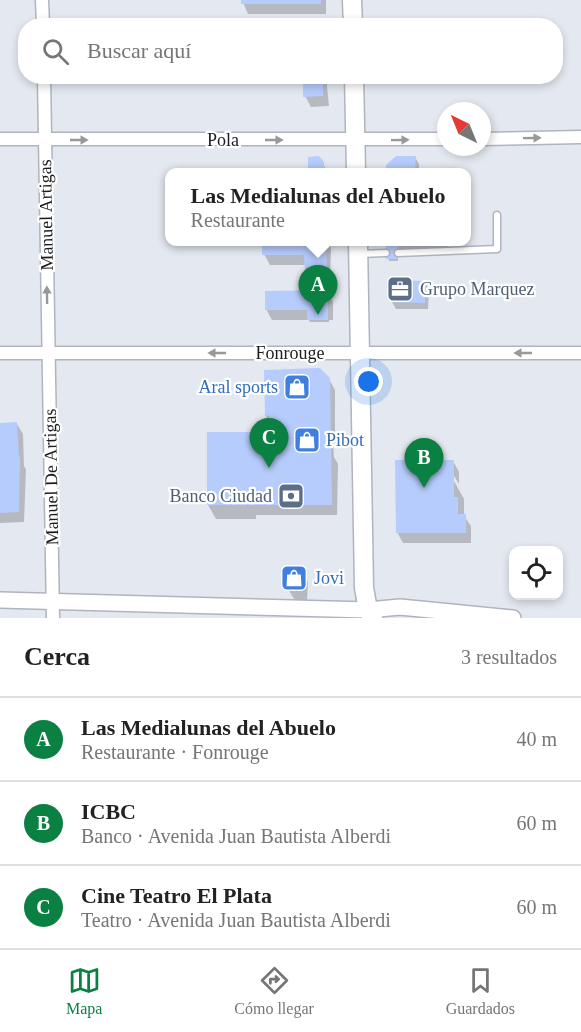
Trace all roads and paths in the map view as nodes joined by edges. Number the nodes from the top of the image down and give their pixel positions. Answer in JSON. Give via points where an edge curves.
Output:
{"nodes":[{"id":1,"x":42,"y":0,"type":"edge"},
{"id":2,"x":352,"y":0,"type":"edge"},
{"id":3,"x":43,"y":18,"type":"edge"},
{"id":4,"x":353,"y":18,"type":"edge"},
{"id":5,"x":44,"y":84,"type":"edge"},
{"id":6,"x":354,"y":84,"type":"edge"},
{"id":7,"x":581,"y":137,"type":"edge"},
{"id":8,"x":491,"y":138,"type":"edge"},
{"id":9,"x":0,"y":139,"type":"edge"},
{"id":10,"x":437,"y":139,"type":"edge"},
{"id":11,"x":45,"y":140,"type":"junction"},
{"id":12,"x":355,"y":140,"type":"junction"},
{"id":13,"x":356,"y":168,"type":"edge"},
{"id":14,"x":497,"y":215,"type":"dead end"},
{"id":15,"x":359,"y":248,"type":"edge"},
{"id":16,"x":386,"y":253,"type":"dead end"},
{"id":17,"x":398,"y":253,"type":"dead end"},
{"id":18,"x":0,"y":353,"type":"edge"},
{"id":19,"x":360,"y":353,"type":"junction"},
{"id":20,"x":581,"y":353,"type":"edge"},
{"id":21,"x":49,"y":354,"type":"junction"},
{"id":22,"x":0,"y":600,"type":"edge"},
{"id":23,"x":52,"y":601,"type":"junction"},
{"id":24,"x":368,"y":615,"type":"edge"},
{"id":25,"x":53,"y":618,"type":"edge"},
{"id":26,"x":513,"y":618,"type":"edge"}],
"edges":[{"from":1,"to":3,"type":"street"},
{"from":2,"to":4,"type":"main road"},
{"from":5,"to":11,"type":"street","name":"Manuel Artigas"},
{"from":6,"to":12,"type":"main road"},
{"from":8,"to":7,"type":"street","one_way":true},
{"from":9,"to":11,"type":"street","name":"Pola"},
{"from":12,"to":10,"type":"street","name":"Pola","one_way":true},
{"from":11,"to":12,"type":"street","name":"Pola","one_way":true},
{"from":21,"to":11,"type":"street","name":"Manuel Artigas","one_way":true},
{"from":12,"to":13,"type":"main road"},
{"from":14,"to":17,"type":"lane","via":[[496,249],[418,249]]},
{"from":15,"to":16,"type":"lane"},
{"from":15,"to":19,"type":"main road"},
{"from":18,"to":21,"type":"street","name":"Fonrouge"},
{"from":20,"to":19,"type":"street","name":"Fonrouge","one_way":true},
{"from":19,"to":21,"type":"street","name":"Fonrouge","one_way":true},
{"from":19,"to":24,"type":"main road","via":[[364,588]]},
{"from":21,"to":23,"type":"street","name":"Manuel De Artigas"},
{"from":22,"to":23,"type":"street"},
{"from":23,"to":24,"type":"street"},
{"from":23,"to":25,"type":"street"},
{"from":24,"to":26,"type":"street","via":[[400,607]]}]}
